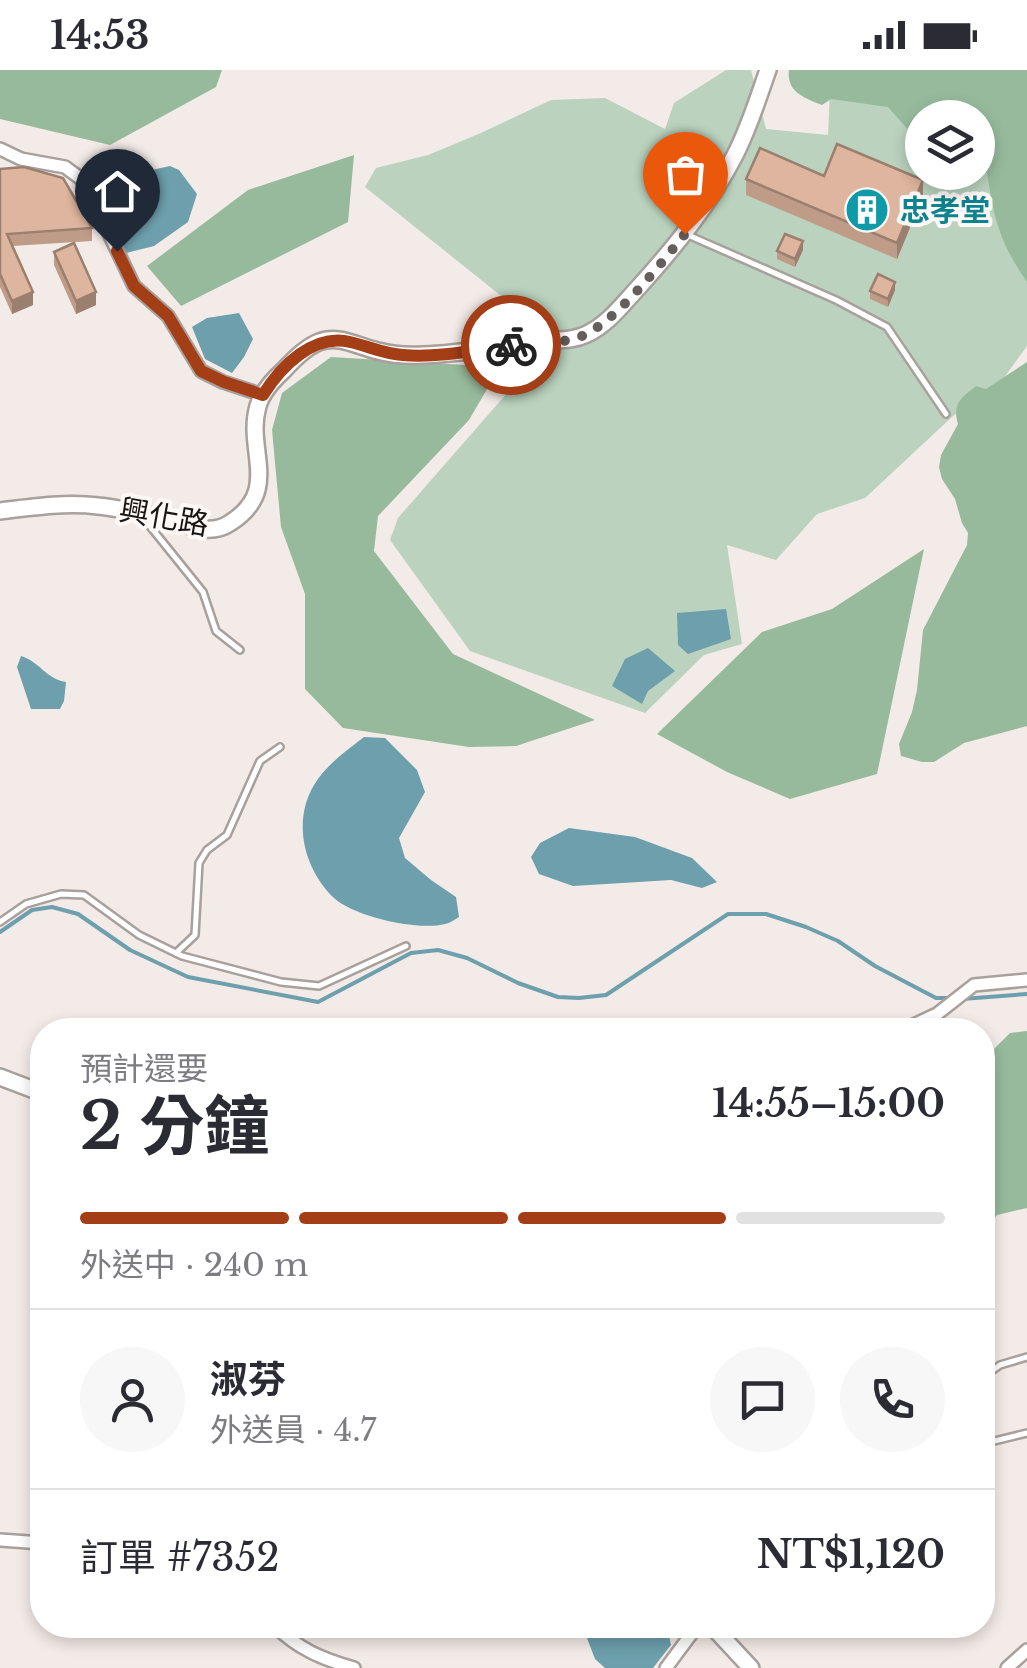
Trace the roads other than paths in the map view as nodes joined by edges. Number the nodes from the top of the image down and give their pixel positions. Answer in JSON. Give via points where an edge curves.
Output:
{"nodes":[{"id":1,"x":768,"y":70,"type":"edge"},
{"id":2,"x":0,"y":150,"type":"edge"},
{"id":3,"x":685,"y":234,"type":"junction"},
{"id":4,"x":263,"y":395,"type":"junction"},
{"id":5,"x":946,"y":414,"type":"dead end"},
{"id":6,"x":0,"y":511,"type":"edge"},
{"id":7,"x":140,"y":514,"type":"junction"},
{"id":8,"x":240,"y":650,"type":"dead end"},
{"id":9,"x":280,"y":747,"type":"dead end"},
{"id":10,"x":0,"y":922,"type":"edge"},
{"id":11,"x":406,"y":946,"type":"dead end"},
{"id":12,"x":176,"y":953,"type":"junction"},
{"id":13,"x":1027,"y":980,"type":"edge"},
{"id":14,"x":926,"y":1018,"type":"edge"},
{"id":15,"x":0,"y":1077,"type":"edge"},
{"id":16,"x":30,"y":1088,"type":"edge"},
{"id":17,"x":1027,"y":1358,"type":"edge"},
{"id":18,"x":995,"y":1369,"type":"edge"},
{"id":19,"x":1027,"y":1433,"type":"edge"},
{"id":20,"x":995,"y":1441,"type":"edge"},
{"id":21,"x":0,"y":1540,"type":"edge"},
{"id":22,"x":30,"y":1542,"type":"edge"},
{"id":23,"x":289,"y":1638,"type":"edge"},
{"id":24,"x":688,"y":1638,"type":"edge"},
{"id":25,"x":722,"y":1638,"type":"edge"},
{"id":26,"x":1027,"y":1650,"type":"edge"},
{"id":27,"x":354,"y":1668,"type":"edge"},
{"id":28,"x":666,"y":1668,"type":"edge"},
{"id":29,"x":751,"y":1668,"type":"edge"},
{"id":30,"x":1007,"y":1668,"type":"edge"}],
"edges":[{"from":1,"to":3,"type":"street","via":[[734,156]]},
{"from":2,"to":4,"type":"street","via":[[65,166],[84,181],[134,286],[168,316],[201,371]]},
{"from":3,"to":4,"type":"street","via":[[608,321],[573,340],[401,356],[329,339],[298,356]]},
{"from":3,"to":5,"type":"lane","via":[[888,328]]},
{"from":4,"to":7,"type":"street","name":"興化路","via":[[256,416],[259,488],[248,508],[228,525],[208,530]]},
{"from":6,"to":7,"type":"street","name":"興化路","via":[[68,504]]},
{"from":7,"to":8,"type":"lane","via":[[203,592],[216,631]]},
{"from":9,"to":12,"type":"lane","via":[[260,761],[227,835],[199,863],[195,934]]},
{"from":10,"to":12,"type":"lane","via":[[26,904],[84,895]]},
{"from":11,"to":12,"type":"lane","via":[[319,986]]},
{"from":13,"to":14,"type":"street","via":[[969,988]]},
{"from":15,"to":16,"type":"street"},
{"from":17,"to":18,"type":"lane"},
{"from":19,"to":20,"type":"lane"},
{"from":21,"to":22,"type":"street"},
{"from":23,"to":27,"type":"street","via":[[320,1658]]},
{"from":24,"to":28,"type":"street"},
{"from":25,"to":29,"type":"street"},
{"from":26,"to":30,"type":"street"}]}
